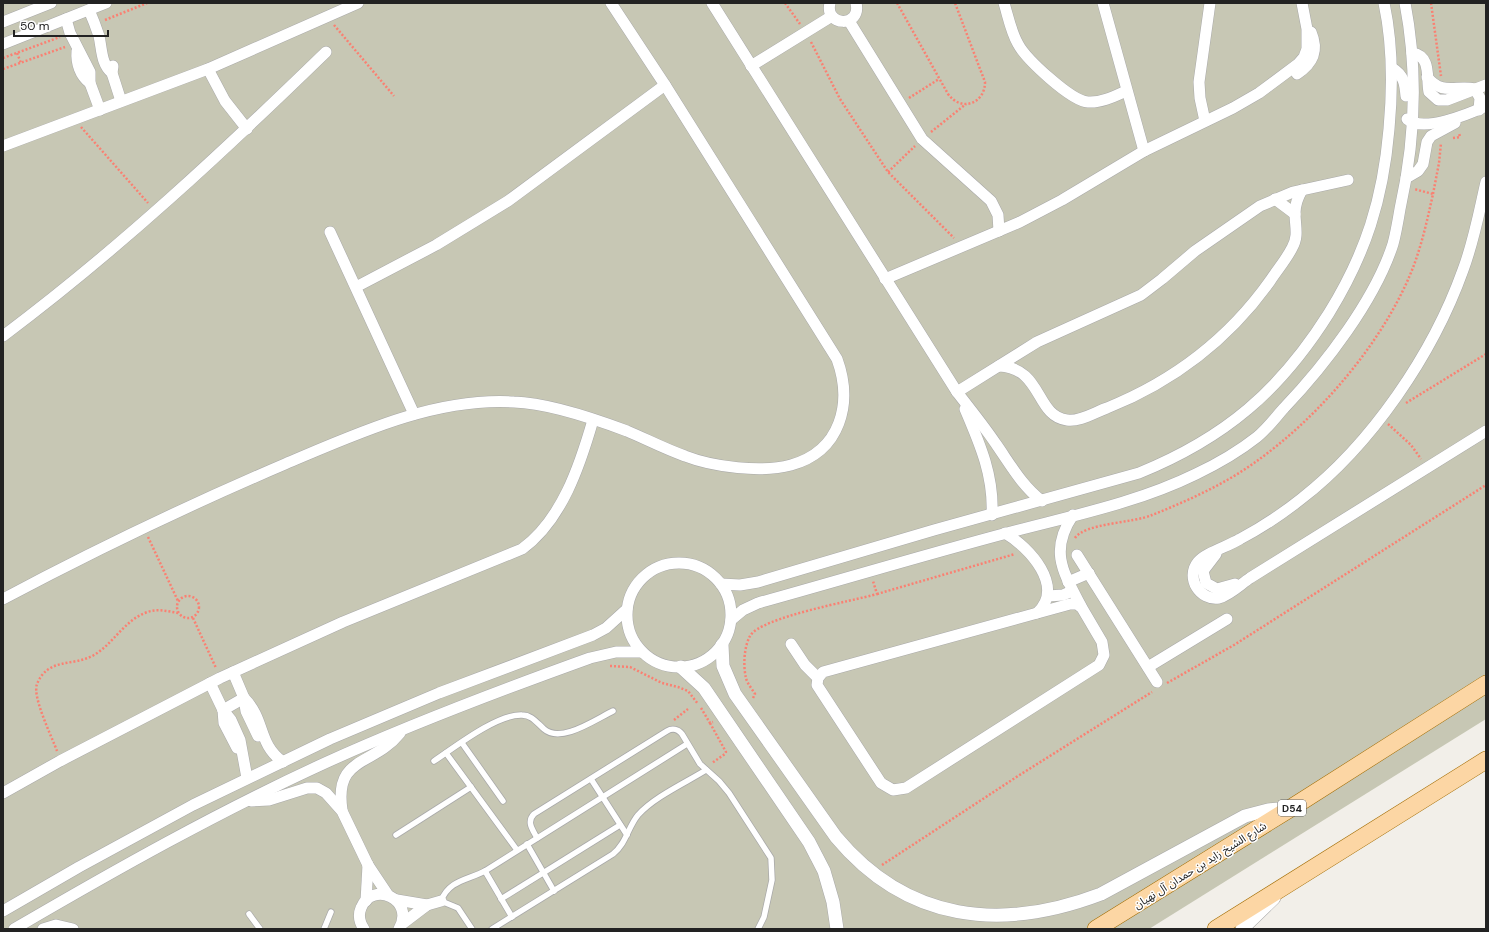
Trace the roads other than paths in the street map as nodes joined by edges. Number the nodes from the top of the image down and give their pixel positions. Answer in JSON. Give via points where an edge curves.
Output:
{"nodes":[{"id":1,"x":51,"y":3,"type":"edge"},
{"id":2,"x":106,"y":3,"type":"edge"},
{"id":3,"x":358,"y":3,"type":"edge"},
{"id":4,"x":611,"y":3,"type":"edge"},
{"id":5,"x":712,"y":3,"type":"edge"},
{"id":6,"x":830,"y":3,"type":"edge"},
{"id":7,"x":1004,"y":3,"type":"edge"},
{"id":8,"x":1103,"y":3,"type":"edge"},
{"id":9,"x":1210,"y":3,"type":"edge"},
{"id":10,"x":1302,"y":3,"type":"edge"},
{"id":11,"x":1384,"y":3,"type":"edge"},
{"id":12,"x":1405,"y":3,"type":"edge"},
{"id":13,"x":858,"y":4,"type":"edge"},
{"id":14,"x":89,"y":10,"type":"junction"},
{"id":15,"x":832,"y":16,"type":"junction"},
{"id":16,"x":66,"y":19,"type":"junction"},
{"id":17,"x":848,"y":21,"type":"junction"},
{"id":18,"x":3,"y":22,"type":"edge"},
{"id":19,"x":3,"y":44,"type":"edge"},
{"id":20,"x":326,"y":52,"type":"dead end"},
{"id":21,"x":1412,"y":53,"type":"junction"},
{"id":22,"x":751,"y":66,"type":"junction"},
{"id":23,"x":1392,"y":68,"type":"junction"},
{"id":24,"x":208,"y":69,"type":"junction"},
{"id":25,"x":665,"y":85,"type":"junction"},
{"id":26,"x":1486,"y":85,"type":"edge"},
{"id":27,"x":1475,"y":89,"type":"junction"},
{"id":28,"x":1126,"y":91,"type":"junction"},
{"id":29,"x":122,"y":101,"type":"junction"},
{"id":30,"x":1482,"y":108,"type":"edge"},
{"id":31,"x":100,"y":110,"type":"junction"},
{"id":32,"x":1459,"y":119,"type":"junction"},
{"id":33,"x":1206,"y":121,"type":"junction"},
{"id":34,"x":1413,"y":122,"type":"junction"},
{"id":35,"x":247,"y":129,"type":"junction"},
{"id":36,"x":3,"y":146,"type":"edge"},
{"id":37,"x":1144,"y":151,"type":"junction"},
{"id":38,"x":1406,"y":178,"type":"junction"},
{"id":39,"x":1348,"y":180,"type":"dead end"},
{"id":40,"x":1486,"y":182,"type":"edge"},
{"id":41,"x":1302,"y":190,"type":"junction"},
{"id":42,"x":1275,"y":199,"type":"junction"},
{"id":43,"x":1295,"y":214,"type":"junction"},
{"id":44,"x":999,"y":231,"type":"junction"},
{"id":45,"x":330,"y":232,"type":"dead end"},
{"id":46,"x":885,"y":279,"type":"junction"},
{"id":47,"x":356,"y":287,"type":"junction"},
{"id":48,"x":3,"y":336,"type":"edge"},
{"id":49,"x":999,"y":366,"type":"junction"},
{"id":50,"x":957,"y":392,"type":"junction"},
{"id":51,"x":414,"y":414,"type":"junction"},
{"id":52,"x":593,"y":420,"type":"junction"},
{"id":53,"x":1486,"y":431,"type":"edge"},
{"id":54,"x":1042,"y":501,"type":"junction"},
{"id":55,"x":992,"y":515,"type":"junction"},
{"id":56,"x":1072,"y":515,"type":"junction"},
{"id":57,"x":1005,"y":533,"type":"junction"},
{"id":58,"x":1077,"y":555,"type":"dead end"},
{"id":59,"x":1089,"y":573,"type":"junction"},
{"id":60,"x":721,"y":584,"type":"junction"},
{"id":61,"x":1070,"y":586,"type":"junction"},
{"id":62,"x":1048,"y":596,"type":"junction"},
{"id":63,"x":3,"y":599,"type":"edge"},
{"id":64,"x":1081,"y":606,"type":"junction"},
{"id":65,"x":627,"y":609,"type":"junction"},
{"id":66,"x":1037,"y":613,"type":"junction"},
{"id":67,"x":1227,"y":619,"type":"dead end"},
{"id":68,"x":731,"y":620,"type":"junction"},
{"id":69,"x":791,"y":644,"type":"dead end"},
{"id":70,"x":722,"y":645,"type":"junction"},
{"id":71,"x":642,"y":652,"type":"junction"},
{"id":72,"x":681,"y":667,"type":"junction"},
{"id":73,"x":1148,"y":667,"type":"junction"},
{"id":74,"x":233,"y":672,"type":"junction"},
{"id":75,"x":818,"y":678,"type":"junction"},
{"id":76,"x":210,"y":683,"type":"junction"},
{"id":77,"x":1486,"y":684,"type":"edge"},
{"id":78,"x":1158,"y":686,"type":"road end"},
{"id":79,"x":244,"y":698,"type":"junction"},
{"id":80,"x":223,"y":710,"type":"junction"},
{"id":81,"x":613,"y":710,"type":"dead end"},
{"id":82,"x":402,"y":730,"type":"junction"},
{"id":83,"x":462,"y":743,"type":"junction"},
{"id":84,"x":688,"y":744,"type":"junction"},
{"id":85,"x":446,"y":753,"type":"junction"},
{"id":86,"x":1486,"y":760,"type":"edge"},
{"id":87,"x":434,"y":761,"type":"dead end"},
{"id":88,"x":283,"y":762,"type":"junction"},
{"id":89,"x":707,"y":771,"type":"junction"},
{"id":90,"x":247,"y":778,"type":"junction"},
{"id":91,"x":591,"y":779,"type":"junction"},
{"id":92,"x":471,"y":787,"type":"junction"},
{"id":93,"x":3,"y":793,"type":"edge"},
{"id":94,"x":602,"y":797,"type":"junction"},
{"id":95,"x":249,"y":800,"type":"junction"},
{"id":96,"x":503,"y":801,"type":"dead end"},
{"id":97,"x":1291,"y":808,"type":"junction"},
{"id":98,"x":342,"y":811,"type":"junction"},
{"id":99,"x":620,"y":825,"type":"junction"},
{"id":100,"x":396,"y":835,"type":"dead end"},
{"id":101,"x":627,"y":836,"type":"junction"},
{"id":102,"x":537,"y":838,"type":"junction"},
{"id":103,"x":527,"y":844,"type":"junction"},
{"id":104,"x":517,"y":850,"type":"junction"},
{"id":105,"x":368,"y":865,"type":"junction"},
{"id":106,"x":485,"y":871,"type":"junction"},
{"id":107,"x":543,"y":872,"type":"junction"},
{"id":108,"x":1288,"y":884,"type":"junction"},
{"id":109,"x":554,"y":891,"type":"junction"},
{"id":110,"x":393,"y":898,"type":"junction"},
{"id":111,"x":501,"y":898,"type":"junction"},
{"id":112,"x":366,"y":901,"type":"junction"},
{"id":113,"x":441,"y":901,"type":"junction"},
{"id":114,"x":427,"y":905,"type":"junction"},
{"id":115,"x":3,"y":911,"type":"edge"},
{"id":116,"x":331,"y":912,"type":"dead end"},
{"id":117,"x":250,"y":914,"type":"dead end"},
{"id":118,"x":512,"y":917,"type":"junction"},
{"id":119,"x":401,"y":927,"type":"edge"},
{"id":120,"x":14,"y":929,"type":"edge"},
{"id":121,"x":43,"y":929,"type":"edge"},
{"id":122,"x":73,"y":929,"type":"edge"},
{"id":123,"x":260,"y":929,"type":"edge"},
{"id":124,"x":324,"y":929,"type":"edge"},
{"id":125,"x":364,"y":929,"type":"edge"},
{"id":126,"x":472,"y":929,"type":"edge"},
{"id":127,"x":492,"y":929,"type":"edge"},
{"id":128,"x":758,"y":929,"type":"edge"},
{"id":129,"x":837,"y":929,"type":"edge"},
{"id":130,"x":1096,"y":929,"type":"edge"},
{"id":131,"x":1216,"y":929,"type":"edge"},
{"id":132,"x":1242,"y":929,"type":"edge"}],
"edges":[{"from":1,"to":18,"type":"street"},
{"from":2,"to":14,"type":"street"},
{"from":3,"to":24,"type":"street"},
{"from":4,"to":25,"type":"street"},
{"from":5,"to":22,"type":"street"},
{"from":6,"to":15,"type":"street"},
{"from":7,"to":28,"type":"street","via":[[1014,37],[1021,50],[1070,95],[1080,101],[1092,102]]},
{"from":8,"to":28,"type":"street"},
{"from":9,"to":33,"type":"street","via":[[1199,82]]},
{"from":10,"to":33,"type":"street","via":[[1315,47],[1311,62],[1287,80]]},
{"from":11,"to":23,"type":"street"},
{"from":12,"to":21,"type":"street"},
{"from":13,"to":17,"type":"street","via":[[856,14]]},
{"from":14,"to":16,"type":"street"},
{"from":14,"to":29,"type":"street","via":[[112,61],[112,74]]},
{"from":15,"to":17,"type":"street","via":[[839,21]]},
{"from":15,"to":22,"type":"street"},
{"from":16,"to":19,"type":"street"},
{"from":16,"to":31,"type":"street","via":[[81,72],[90,83]]},
{"from":17,"to":44,"type":"street","via":[[928,146],[991,201],[998,215]]},
{"from":20,"to":35,"type":"street"},
{"from":21,"to":27,"type":"street","via":[[1424,60],[1427,77],[1437,86],[1444,89]]},
{"from":21,"to":34,"type":"street"},
{"from":22,"to":46,"type":"street"},
{"from":23,"to":34,"type":"street","via":[[1405,82],[1406,117]]},
{"from":23,"to":54,"type":"street","via":[[1388,148],[1375,215],[1365,245],[1346,285],[1298,359],[1240,416],[1181,454],[1139,473]]},
{"from":24,"to":29,"type":"street"},
{"from":24,"to":35,"type":"street","via":[[225,101]]},
{"from":25,"to":47,"type":"street","via":[[508,201],[436,245]]},
{"from":25,"to":52,"type":"street","via":[[834,354],[843,380],[843,413],[834,433],[819,450],[793,464],[764,468],[726,465],[688,457]]},
{"from":26,"to":27,"type":"street"},
{"from":27,"to":30,"type":"street"},
{"from":28,"to":37,"type":"street"},
{"from":29,"to":31,"type":"street"},
{"from":30,"to":32,"type":"street"},
{"from":31,"to":36,"type":"street"},
{"from":32,"to":34,"type":"street","via":[[1432,123]]},
{"from":32,"to":38,"type":"street","via":[[1431,136],[1427,142],[1423,164],[1418,171]]},
{"from":33,"to":37,"type":"street"},
{"from":34,"to":38,"type":"street"},
{"from":35,"to":48,"type":"street","via":[[107,253]]},
{"from":37,"to":44,"type":"street","via":[[1041,211]]},
{"from":38,"to":56,"type":"street","via":[[1393,244],[1365,302],[1325,361],[1258,436],[1218,462],[1175,484],[1133,500]]},
{"from":39,"to":41,"type":"street"},
{"from":40,"to":53,"type":"street","via":[[1477,228],[1455,292],[1421,358],[1379,419],[1353,452],[1309,493],[1264,524],[1203,557],[1194,569],[1195,585],[1201,593],[1211,598],[1221,597]]},
{"from":41,"to":42,"type":"street"},
{"from":41,"to":43,"type":"street"},
{"from":42,"to":43,"type":"street"},
{"from":42,"to":49,"type":"street","via":[[1201,246],[1141,295],[1050,335]]},
{"from":43,"to":49,"type":"street","via":[[1297,228],[1294,243],[1248,310],[1206,352],[1174,375],[1140,394],[1077,419],[1066,420],[1050,412],[1023,373]]},
{"from":44,"to":46,"type":"street"},
{"from":45,"to":47,"type":"street"},
{"from":46,"to":50,"type":"street"},
{"from":47,"to":51,"type":"street"},
{"from":49,"to":50,"type":"street"},
{"from":50,"to":54,"type":"street","via":[[1020,480]]},
{"from":50,"to":55,"type":"street","via":[[989,472]]},
{"from":51,"to":52,"type":"street","via":[[492,401],[537,404]]},
{"from":51,"to":63,"type":"street","via":[[303,457],[143,527]]},
{"from":52,"to":74,"type":"street","via":[[578,464],[558,506],[539,534],[522,549],[343,622]]},
{"from":54,"to":55,"type":"street"},
{"from":55,"to":60,"type":"street","via":[[758,582],[740,585]]},
{"from":56,"to":57,"type":"street"},
{"from":56,"to":61,"type":"street","via":[[1063,533],[1059,552],[1062,568]]},
{"from":57,"to":62,"type":"street","via":[[1029,551],[1047,582]]},
{"from":57,"to":68,"type":"street","via":[[758,603],[743,610]]},
{"from":58,"to":59,"type":"street"},
{"from":59,"to":61,"type":"street"},
{"from":59,"to":73,"type":"street"},
{"from":60,"to":65,"type":"street","via":[[714,576],[699,567],[671,563],[655,569],[641,579],[634,588]]},
{"from":60,"to":68,"type":"street","via":[[730,602]]},
{"from":61,"to":62,"type":"street","via":[[1063,595]]},
{"from":61,"to":64,"type":"street"},
{"from":62,"to":66,"type":"street"},
{"from":64,"to":66,"type":"street","via":[[1072,603]]},
{"from":64,"to":75,"type":"street","via":[[1104,646],[1104,656],[1098,665],[906,788],[893,790],[881,783],[819,688]]},
{"from":65,"to":71,"type":"street","via":[[631,637]]},
{"from":65,"to":88,"type":"street","via":[[606,628],[593,635],[439,693]]},
{"from":66,"to":75,"type":"street","via":[[823,672]]},
{"from":67,"to":73,"type":"street"},
{"from":68,"to":70,"type":"street"},
{"from":69,"to":75,"type":"street"},
{"from":70,"to":72,"type":"street","via":[[700,663]]},
{"from":70,"to":97,"type":"street","via":[[726,676],[732,690],[852,856],[890,887],[911,899],[952,914],[982,919],[1031,918],[1055,913],[1079,905],[1245,816]]},
{"from":71,"to":72,"type":"street","via":[[660,664]]},
{"from":71,"to":82,"type":"street","via":[[616,652],[590,658]]},
{"from":72,"to":129,"type":"street","via":[[704,688],[809,842],[824,871],[833,902]]},
{"from":73,"to":78,"type":"street"},
{"from":74,"to":76,"type":"street"},
{"from":74,"to":79,"type":"street"},
{"from":76,"to":80,"type":"street"},
{"from":76,"to":93,"type":"street"},
{"from":77,"to":97,"type":"main road","name":"شارع الشيخ زايد بن حمدان آل نهيان","number":"D54"},
{"from":79,"to":80,"type":"street"},
{"from":79,"to":88,"type":"street","via":[[254,710],[271,752]]},
{"from":80,"to":90,"type":"street","via":[[232,720],[241,742]]},
{"from":81,"to":83,"type":"lane","via":[[561,735],[546,731],[529,716],[519,715],[487,726]]},
{"from":82,"to":95,"type":"street","via":[[324,763]]},
{"from":82,"to":98,"type":"street","via":[[383,750],[354,765],[345,775],[341,784]]},
{"from":83,"to":85,"type":"lane"},
{"from":83,"to":96,"type":"lane"},
{"from":84,"to":89,"type":"lane"},
{"from":84,"to":91,"type":"lane","via":[[680,732],[672,729]]},
{"from":84,"to":94,"type":"lane"},
{"from":85,"to":87,"type":"lane"},
{"from":85,"to":92,"type":"lane"},
{"from":86,"to":108,"type":"main road"},
{"from":88,"to":90,"type":"street"},
{"from":89,"to":101,"type":"lane","via":[[646,808],[634,821]]},
{"from":89,"to":128,"type":"lane","via":[[724,786],[771,858],[772,880],[766,910]]},
{"from":90,"to":115,"type":"street","via":[[136,836]]},
{"from":91,"to":94,"type":"lane"},
{"from":91,"to":102,"type":"lane","via":[[532,816],[530,823]]},
{"from":92,"to":100,"type":"lane"},
{"from":92,"to":104,"type":"lane"},
{"from":94,"to":99,"type":"lane"},
{"from":94,"to":102,"type":"lane"},
{"from":95,"to":98,"type":"street","via":[[269,800],[312,788],[326,793]]},
{"from":95,"to":120,"type":"street","via":[[132,861]]},
{"from":97,"to":130,"type":"main road","name":"شارع الشيخ زايد بن حمدان آل نهيان","number":"D54"},
{"from":98,"to":105,"type":"street"},
{"from":99,"to":101,"type":"lane"},
{"from":99,"to":107,"type":"lane"},
{"from":101,"to":109,"type":"lane","via":[[613,854]]},
{"from":102,"to":103,"type":"lane"},
{"from":103,"to":104,"type":"lane"},
{"from":103,"to":107,"type":"lane"},
{"from":104,"to":106,"type":"lane"},
{"from":105,"to":110,"type":"street"},
{"from":105,"to":112,"type":"street"},
{"from":106,"to":111,"type":"lane"},
{"from":106,"to":113,"type":"lane","via":[[453,884]]},
{"from":107,"to":109,"type":"lane"},
{"from":107,"to":111,"type":"lane"},
{"from":108,"to":131,"type":"main road"},
{"from":108,"to":132,"type":"street"},
{"from":109,"to":118,"type":"lane"},
{"from":110,"to":112,"type":"street","via":[[374,896]]},
{"from":110,"to":114,"type":"street"},
{"from":110,"to":119,"type":"street","via":[[404,914]]},
{"from":111,"to":118,"type":"lane"},
{"from":112,"to":125,"type":"street","via":[[359,916]]},
{"from":113,"to":114,"type":"street"},
{"from":113,"to":126,"type":"lane","via":[[458,908]]},
{"from":114,"to":119,"type":"street"},
{"from":116,"to":124,"type":"lane"},
{"from":117,"to":123,"type":"lane"},
{"from":118,"to":127,"type":"lane"},
{"from":121,"to":122,"type":"street","via":[[56,925]]}]}
